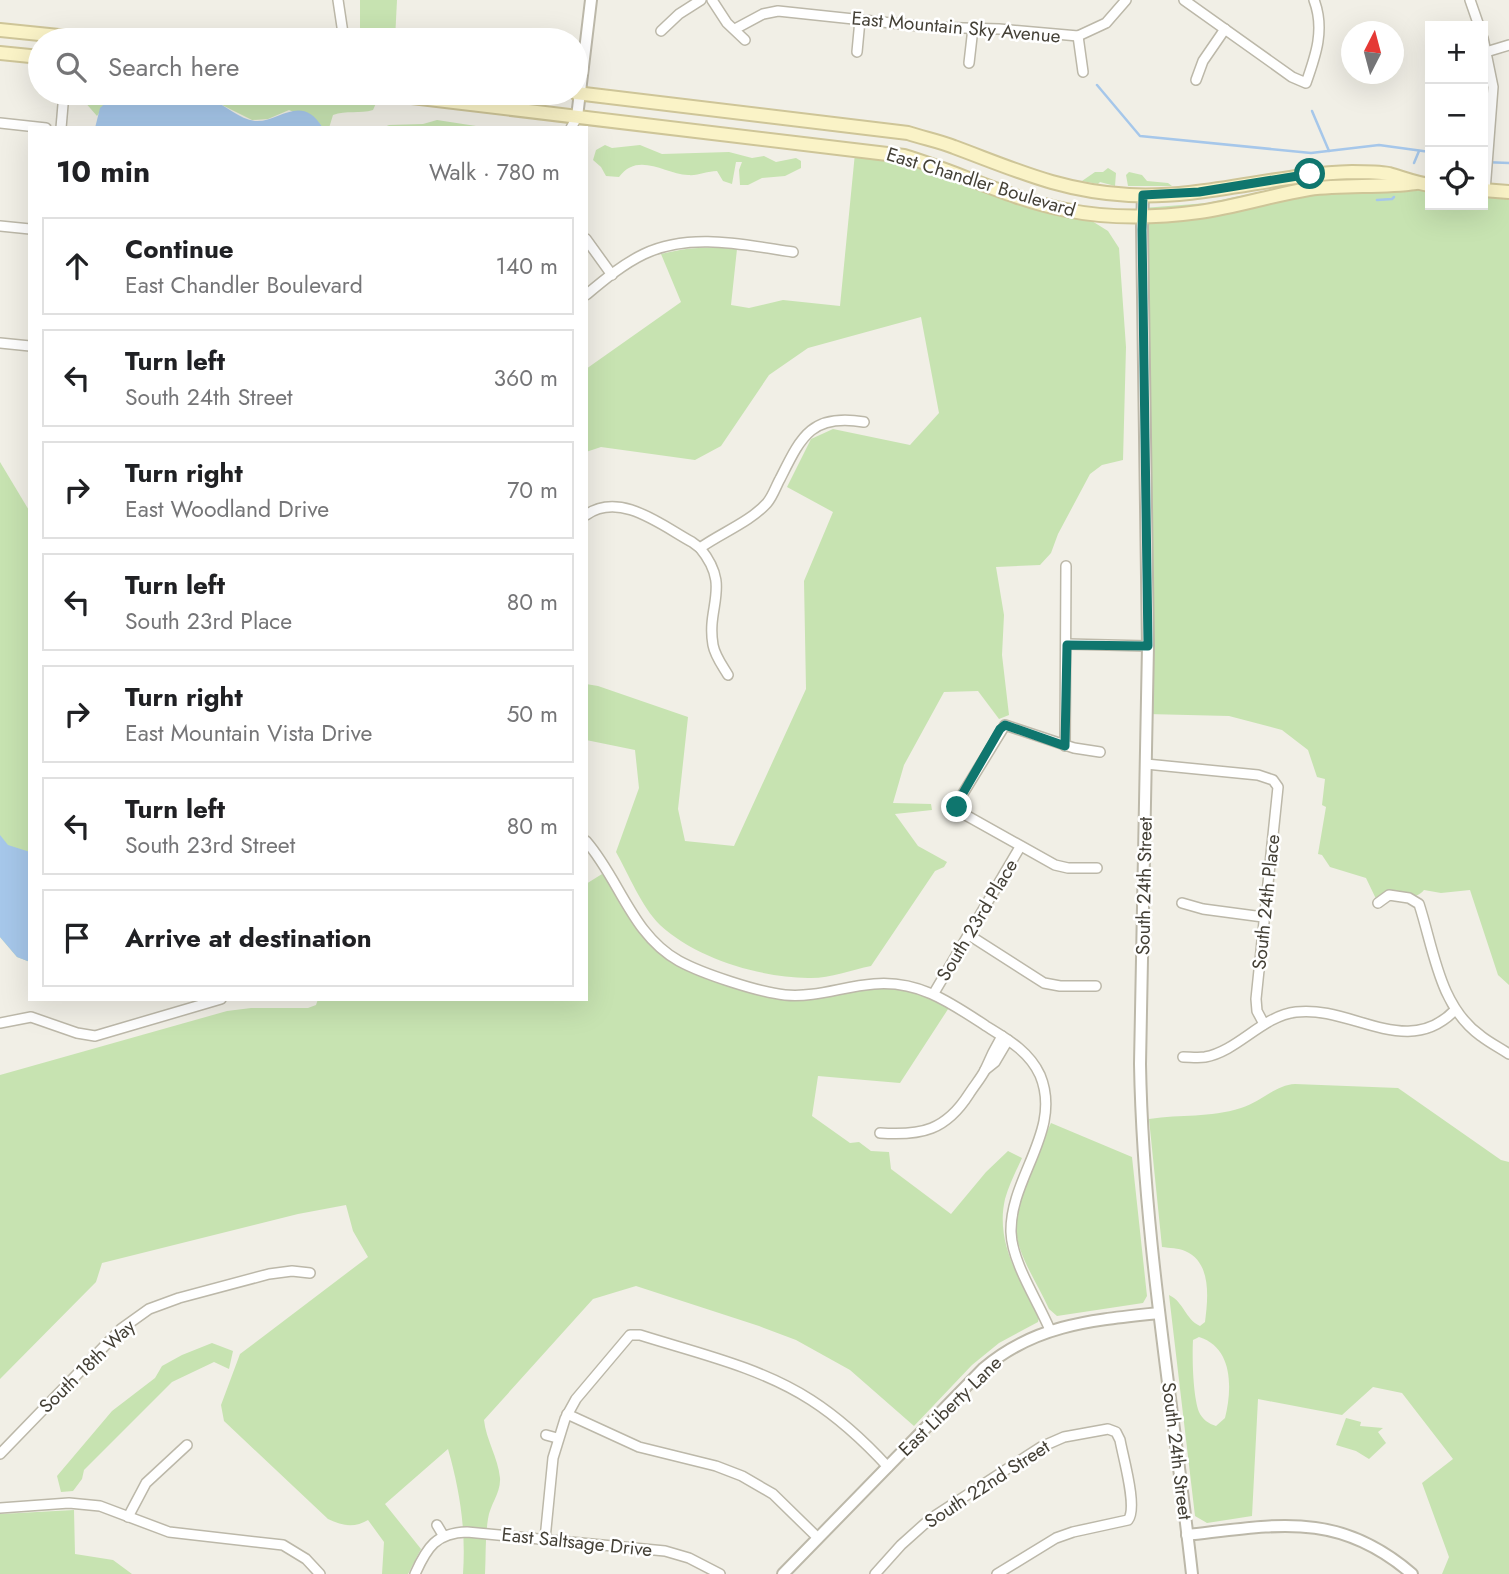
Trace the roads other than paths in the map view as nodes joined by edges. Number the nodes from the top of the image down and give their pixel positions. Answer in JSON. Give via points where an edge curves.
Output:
{"nodes":[{"id":1,"x":338,"y":0,"type":"edge"},
{"id":2,"x":591,"y":0,"type":"edge"},
{"id":3,"x":701,"y":0,"type":"edge"},
{"id":4,"x":712,"y":0,"type":"edge"},
{"id":5,"x":1126,"y":0,"type":"edge"},
{"id":6,"x":1184,"y":0,"type":"edge"},
{"id":7,"x":1314,"y":0,"type":"edge"},
{"id":8,"x":1470,"y":0,"type":"edge"},
{"id":9,"x":860,"y":20,"type":"junction"},
{"id":10,"x":1477,"y":21,"type":"edge"},
{"id":11,"x":342,"y":28,"type":"edge"},
{"id":12,"x":587,"y":28,"type":"edge"},
{"id":13,"x":973,"y":28,"type":"junction"},
{"id":14,"x":735,"y":29,"type":"junction"},
{"id":15,"x":1225,"y":29,"type":"junction"},
{"id":16,"x":0,"y":30,"type":"edge"},
{"id":17,"x":661,"y":31,"type":"dead end"},
{"id":18,"x":28,"y":34,"type":"edge"},
{"id":19,"x":1078,"y":36,"type":"junction"},
{"id":20,"x":745,"y":40,"type":"dead end"},
{"id":21,"x":1509,"y":46,"type":"edge"},
{"id":22,"x":1488,"y":51,"type":"edge"},
{"id":23,"x":857,"y":52,"type":"dead end"},
{"id":24,"x":0,"y":53,"type":"edge"},
{"id":25,"x":28,"y":56,"type":"edge"},
{"id":26,"x":1488,"y":62,"type":"edge"},
{"id":27,"x":969,"y":64,"type":"dead end"},
{"id":28,"x":1083,"y":72,"type":"dead end"},
{"id":29,"x":1196,"y":80,"type":"dead end"},
{"id":30,"x":588,"y":94,"type":"edge"},
{"id":31,"x":63,"y":105,"type":"edge"},
{"id":32,"x":455,"y":105,"type":"edge"},
{"id":33,"x":577,"y":105,"type":"edge"},
{"id":34,"x":0,"y":123,"type":"edge"},
{"id":35,"x":576,"y":124,"type":"edge"},
{"id":36,"x":28,"y":126,"type":"edge"},
{"id":37,"x":61,"y":126,"type":"edge"},
{"id":38,"x":1488,"y":155,"type":"edge"},
{"id":39,"x":1416,"y":183,"type":"junction"},
{"id":40,"x":1425,"y":184,"type":"edge"},
{"id":41,"x":1488,"y":190,"type":"edge"},
{"id":42,"x":1509,"y":192,"type":"edge"},
{"id":43,"x":1143,"y":195,"type":"junction"},
{"id":44,"x":1142,"y":216,"type":"junction"},
{"id":45,"x":0,"y":226,"type":"edge"},
{"id":46,"x":28,"y":229,"type":"edge"},
{"id":47,"x":588,"y":242,"type":"edge"},
{"id":48,"x":793,"y":252,"type":"dead end"},
{"id":49,"x":612,"y":275,"type":"junction"},
{"id":50,"x":588,"y":293,"type":"edge"},
{"id":51,"x":0,"y":343,"type":"edge"},
{"id":52,"x":28,"y":346,"type":"edge"},
{"id":53,"x":864,"y":422,"type":"dead end"},
{"id":54,"x":588,"y":514,"type":"edge"},
{"id":55,"x":700,"y":548,"type":"junction"},
{"id":56,"x":1066,"y":566,"type":"dead end"},
{"id":57,"x":1067,"y":645,"type":"junction"},
{"id":58,"x":1148,"y":646,"type":"junction"},
{"id":59,"x":728,"y":675,"type":"dead end"},
{"id":60,"x":1065,"y":746,"type":"junction"},
{"id":61,"x":1100,"y":752,"type":"dead end"},
{"id":62,"x":1146,"y":764,"type":"junction"},
{"id":63,"x":588,"y":845,"type":"edge"},
{"id":64,"x":1020,"y":847,"type":"junction"},
{"id":65,"x":1097,"y":868,"type":"dead end"},
{"id":66,"x":1378,"y":903,"type":"dead end"},
{"id":67,"x":1182,"y":904,"type":"dead end"},
{"id":68,"x":1263,"y":917,"type":"junction"},
{"id":69,"x":969,"y":935,"type":"junction"},
{"id":70,"x":1096,"y":986,"type":"dead end"},
{"id":71,"x":934,"y":993,"type":"junction"},
{"id":72,"x":214,"y":1001,"type":"edge"},
{"id":73,"x":1455,"y":1010,"type":"junction"},
{"id":74,"x":0,"y":1023,"type":"edge"},
{"id":75,"x":1264,"y":1024,"type":"junction"},
{"id":76,"x":1005,"y":1038,"type":"junction"},
{"id":77,"x":1509,"y":1054,"type":"edge"},
{"id":78,"x":1183,"y":1057,"type":"dead end"},
{"id":79,"x":880,"y":1133,"type":"dead end"},
{"id":80,"x":310,"y":1273,"type":"dead end"},
{"id":81,"x":1159,"y":1313,"type":"junction"},
{"id":82,"x":1050,"y":1330,"type":"junction"},
{"id":83,"x":567,"y":1414,"type":"junction"},
{"id":84,"x":546,"y":1435,"type":"dead end"},
{"id":85,"x":557,"y":1438,"type":"junction"},
{"id":86,"x":187,"y":1445,"type":"dead end"},
{"id":87,"x":0,"y":1454,"type":"edge"},
{"id":88,"x":888,"y":1467,"type":"junction"},
{"id":89,"x":0,"y":1508,"type":"edge"},
{"id":90,"x":128,"y":1517,"type":"junction"},
{"id":91,"x":438,"y":1525,"type":"dead end"},
{"id":92,"x":443,"y":1535,"type":"junction"},
{"id":93,"x":1187,"y":1535,"type":"junction"},
{"id":94,"x":545,"y":1538,"type":"junction"},
{"id":95,"x":818,"y":1538,"type":"junction"},
{"id":96,"x":320,"y":1574,"type":"edge"},
{"id":97,"x":415,"y":1574,"type":"edge"},
{"id":98,"x":720,"y":1574,"type":"edge"},
{"id":99,"x":783,"y":1574,"type":"edge"},
{"id":100,"x":875,"y":1574,"type":"edge"},
{"id":101,"x":997,"y":1574,"type":"edge"},
{"id":102,"x":1192,"y":1574,"type":"edge"},
{"id":103,"x":1412,"y":1574,"type":"edge"}],
"edges":[{"from":1,"to":11,"type":"street"},
{"from":2,"to":12,"type":"street"},
{"from":3,"to":17,"type":"street"},
{"from":4,"to":14,"type":"street"},
{"from":5,"to":19,"type":"street","name":"East Mountain Sky Avenue","via":[[1106,23]]},
{"from":6,"to":15,"type":"street"},
{"from":7,"to":15,"type":"street","via":[[1319,37],[1306,83]]},
{"from":8,"to":10,"type":"street"},
{"from":9,"to":13,"type":"street","name":"East Mountain Sky Avenue"},
{"from":9,"to":14,"type":"street","name":"East Mountain Sky Avenue","via":[[770,11]]},
{"from":9,"to":23,"type":"street"},
{"from":13,"to":19,"type":"street","name":"East Mountain Sky Avenue"},
{"from":13,"to":27,"type":"street"},
{"from":14,"to":20,"type":"street"},
{"from":15,"to":29,"type":"street"},
{"from":16,"to":18,"type":"main road"},
{"from":19,"to":28,"type":"street"},
{"from":21,"to":22,"type":"street"},
{"from":24,"to":25,"type":"main road"},
{"from":26,"to":38,"type":"street","via":[[1493,87]]},
{"from":30,"to":43,"type":"main road","name":"East Chandler Boulevard","via":[[900,131],[1043,181]]},
{"from":31,"to":37,"type":"street"},
{"from":32,"to":35,"type":"main road","name":"East Chandler Boulevard"},
{"from":33,"to":35,"type":"street"},
{"from":34,"to":36,"type":"street"},
{"from":35,"to":44,"type":"main road","name":"East Chandler Boulevard","via":[[904,156],[1038,204],[1088,214]]},
{"from":39,"to":40,"type":"main road","name":"East Chandler Boulevard"},
{"from":39,"to":43,"type":"main road","name":"East Chandler Boulevard","via":[[1387,174],[1354,172]]},
{"from":39,"to":44,"type":"main road","name":"East Chandler Boulevard","via":[[1309,190],[1201,212]]},
{"from":41,"to":42,"type":"main road"},
{"from":43,"to":44,"type":"street","name":"South 24th Street"},
{"from":44,"to":58,"type":"street","name":"South 24th Street"},
{"from":45,"to":46,"type":"street"},
{"from":47,"to":49,"type":"street"},
{"from":48,"to":49,"type":"street","via":[[730,243],[678,244],[642,255]]},
{"from":49,"to":50,"type":"street"},
{"from":51,"to":52,"type":"street"},
{"from":53,"to":55,"type":"street","via":[[843,418],[807,433],[760,510]]},
{"from":54,"to":55,"type":"street","via":[[620,506]]},
{"from":55,"to":59,"type":"street","via":[[715,571],[711,633]]},
{"from":56,"to":57,"type":"street"},
{"from":57,"to":58,"type":"street"},
{"from":57,"to":60,"type":"street"},
{"from":58,"to":62,"type":"street","name":"South 24th Street"},
{"from":60,"to":61,"type":"street"},
{"from":60,"to":64,"type":"street","via":[[1005,725],[957,807]]},
{"from":62,"to":68,"type":"street","name":"South 24th Place","via":[[1273,780],[1278,787]]},
{"from":62,"to":81,"type":"street","name":"South 24th Street","via":[[1141,1097]]},
{"from":63,"to":71,"type":"street","via":[[644,932],[696,970],[786,995],[875,984]]},
{"from":64,"to":65,"type":"street","via":[[1068,869]]},
{"from":64,"to":69,"type":"street","name":"South 23rd Place"},
{"from":66,"to":73,"type":"street","via":[[1389,895],[1419,904],[1436,966]]},
{"from":67,"to":68,"type":"street"},
{"from":68,"to":75,"type":"street","name":"South 24th Place","via":[[1256,999]]},
{"from":69,"to":70,"type":"street","via":[[1044,983]]},
{"from":69,"to":71,"type":"street","name":"South 23rd Place"},
{"from":71,"to":76,"type":"street"},
{"from":72,"to":74,"type":"street","via":[[95,1036],[31,1017]]},
{"from":73,"to":75,"type":"street","via":[[1427,1030],[1393,1031],[1299,1011]]},
{"from":73,"to":77,"type":"street","via":[[1479,1035]]},
{"from":75,"to":78,"type":"street","via":[[1206,1057]]},
{"from":76,"to":79,"type":"street","via":[[955,1113],[928,1130]]},
{"from":76,"to":82,"type":"street","via":[[1034,1063],[1047,1100],[1045,1121],[1013,1205],[1011,1236]]},
{"from":80,"to":87,"type":"street","name":"South 18th Way","via":[[269,1274],[149,1309],[121,1329]]},
{"from":81,"to":82,"type":"street","name":"East Liberty Lane"},
{"from":81,"to":93,"type":"street","name":"South 24th Street"},
{"from":82,"to":88,"type":"street","name":"East Liberty Lane","via":[[984,1368]]},
{"from":83,"to":85,"type":"street"},
{"from":83,"to":88,"type":"street","via":[[630,1335],[640,1335],[786,1386],[828,1412]]},
{"from":83,"to":95,"type":"street","via":[[639,1447],[742,1476],[773,1494]]},
{"from":84,"to":85,"type":"street"},
{"from":85,"to":94,"type":"street"},
{"from":86,"to":90,"type":"street","via":[[146,1483]]},
{"from":88,"to":95,"type":"street","name":"East Liberty Lane"},
{"from":89,"to":90,"type":"street","via":[[82,1504]]},
{"from":90,"to":96,"type":"street","via":[[169,1531],[283,1545]]},
{"from":91,"to":92,"type":"street"},
{"from":92,"to":94,"type":"street","name":"East Saltsage Drive","via":[[481,1532]]},
{"from":92,"to":97,"type":"street"},
{"from":93,"to":102,"type":"street","name":"South 24th Street"},
{"from":93,"to":103,"type":"street","via":[[1275,1525],[1320,1528],[1376,1548]]},
{"from":94,"to":98,"type":"street","name":"East Saltsage Drive","via":[[665,1551]]},
{"from":95,"to":99,"type":"street","name":"East Liberty Lane"},
{"from":100,"to":101,"type":"street","name":"South 22nd Street","via":[[930,1519],[1041,1447],[1075,1435],[1108,1429],[1116,1432],[1132,1516],[1056,1538]]}]}
